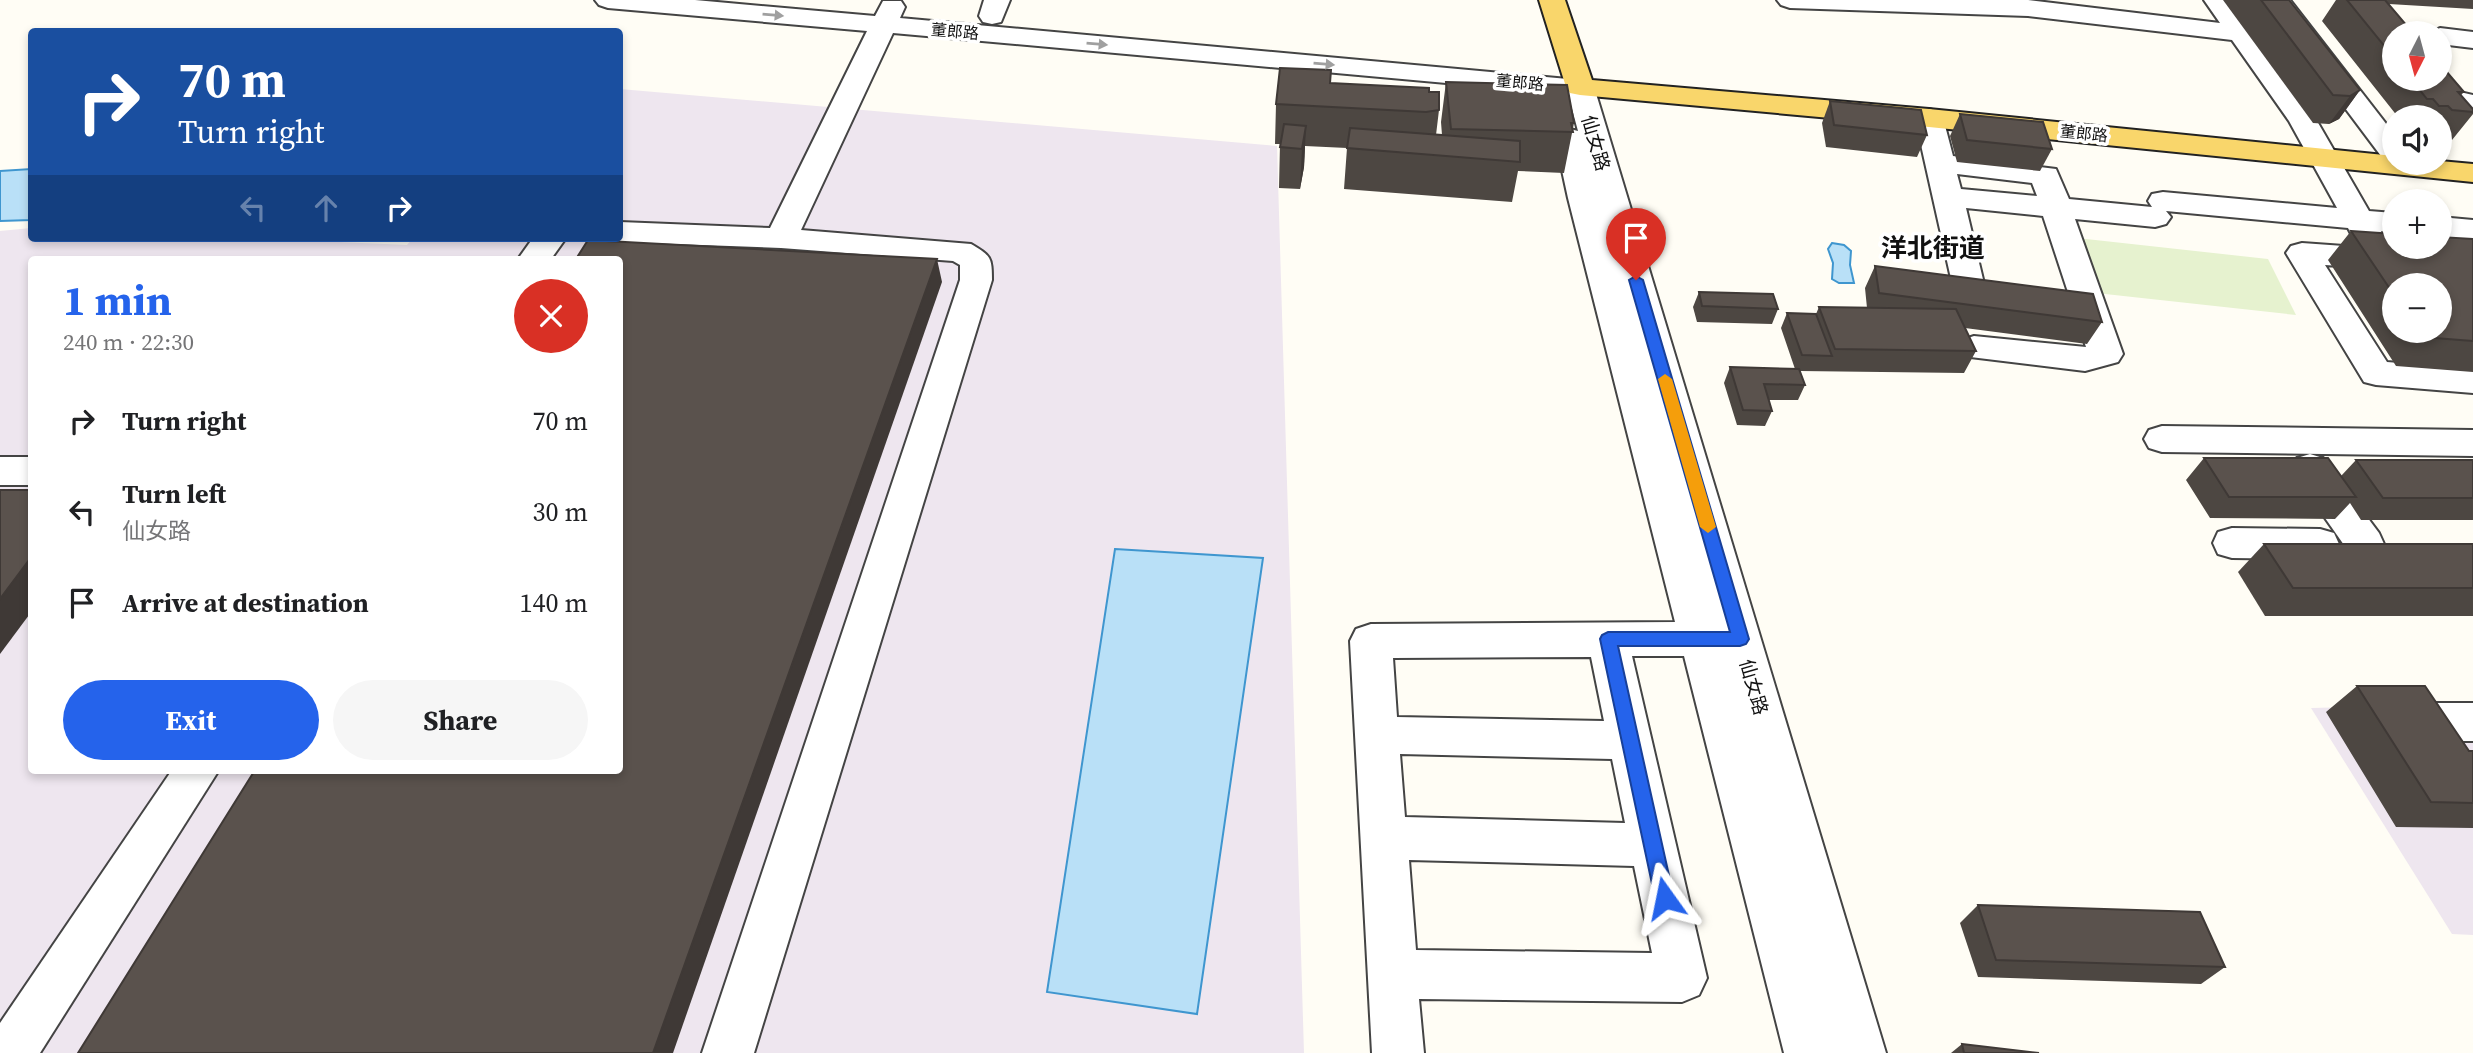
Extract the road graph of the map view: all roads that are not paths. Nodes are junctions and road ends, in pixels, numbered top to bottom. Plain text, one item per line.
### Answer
1 (608, 0) edge
2 (812, 0) edge
3 (1552, 0) edge
4 (1790, 0) edge
5 (2217, 0) edge
6 (2277, 0) edge
7 (647, 2) edge
8 (994, 8) edge
9 (888, 16) junction
10 (2241, 33) junction
11 (2452, 37) edge
12 (2473, 40) edge
13 (2437, 91) edge
14 (1571, 99) junction
15 (2473, 103) edge
16 (1929, 118) junction
17 (2382, 139) edge
18 (2324, 157) junction
19 (2382, 160) edge
20 (1939, 163) junction
21 (2452, 170) edge
22 (2473, 173) edge
23 (1948, 197) junction
24 (2056, 207) junction
25 (2356, 219) junction
26 (2382, 222) edge
27 (2452, 228) edge
28 (2473, 230) edge
29 (623, 232) edge
30 (780, 237) junction
31 (547, 242) edge
32 (2374, 247) edge
33 (536, 256) edge
34 (2473, 265) edge
35 (1970, 292) edge
36 (1974, 348) edge
37 (2473, 382) edge
38 (2162, 439) dead end
39 (2291, 440) junction
40 (2469, 448) edge
41 (0, 471) edge
42 (28, 471) edge
43 (2232, 543) dead end
44 (2365, 544) junction
45 (2405, 545) edge
46 (1608, 639) junction
47 (1720, 639) junction
48 (2425, 722) edge
49 (2473, 722) edge
50 (1377, 735) junction
51 (1630, 740) junction
52 (194, 774) edge
53 (1384, 838) junction
54 (1653, 845) junction
55 (1392, 974) junction
56 (10, 1053) edge
57 (728, 1053) edge
58 (1398, 1053) edge
59 (1810, 1053) edge
60 (1860, 1053) edge

1 - 7 street, 董郎路
2 - 9 street, 董郎路
3 - 14 main road
4 - 10 street
5 - 10 street
6 - 17 street
7 -> 9 street, 董郎路
8 - 9 street, 董郎路
8 - 14 street, 董郎路
9 -> 14 street, 董郎路
9 - 30 street
10 - 18 street
11 - 12 street
13 - 15 street
14 - 16 main road, 董郎路
14 - 47 street
16 - 18 main road, 董郎路
16 - 20 street
18 - 19 main road, 董郎路
18 - 25 street
20 - 23 street
20 - 24 street
21 - 22 main road, 董郎路
23 - 24 street
23 - 35 street
24 - 25 street
24 - 36 street
25 - 26 street
25 - 32 street
27 - 28 street
29 - 30 street
30 - 57 street
31 - 33 street
34 - 37 street
38 - 39 street
39 - 40 street
39 - 44 street
41 - 42 street
43 - 44 street
44 - 45 street
46 - 47 street
46 - 50 street
46 - 51 street
47 - 59 street
47 - 60 street, 仙女路
48 - 49 street
50 - 51 street
50 - 53 street
51 - 54 street
52 - 56 street
53 - 54 street
53 - 55 street
54 - 55 street
55 - 58 street

